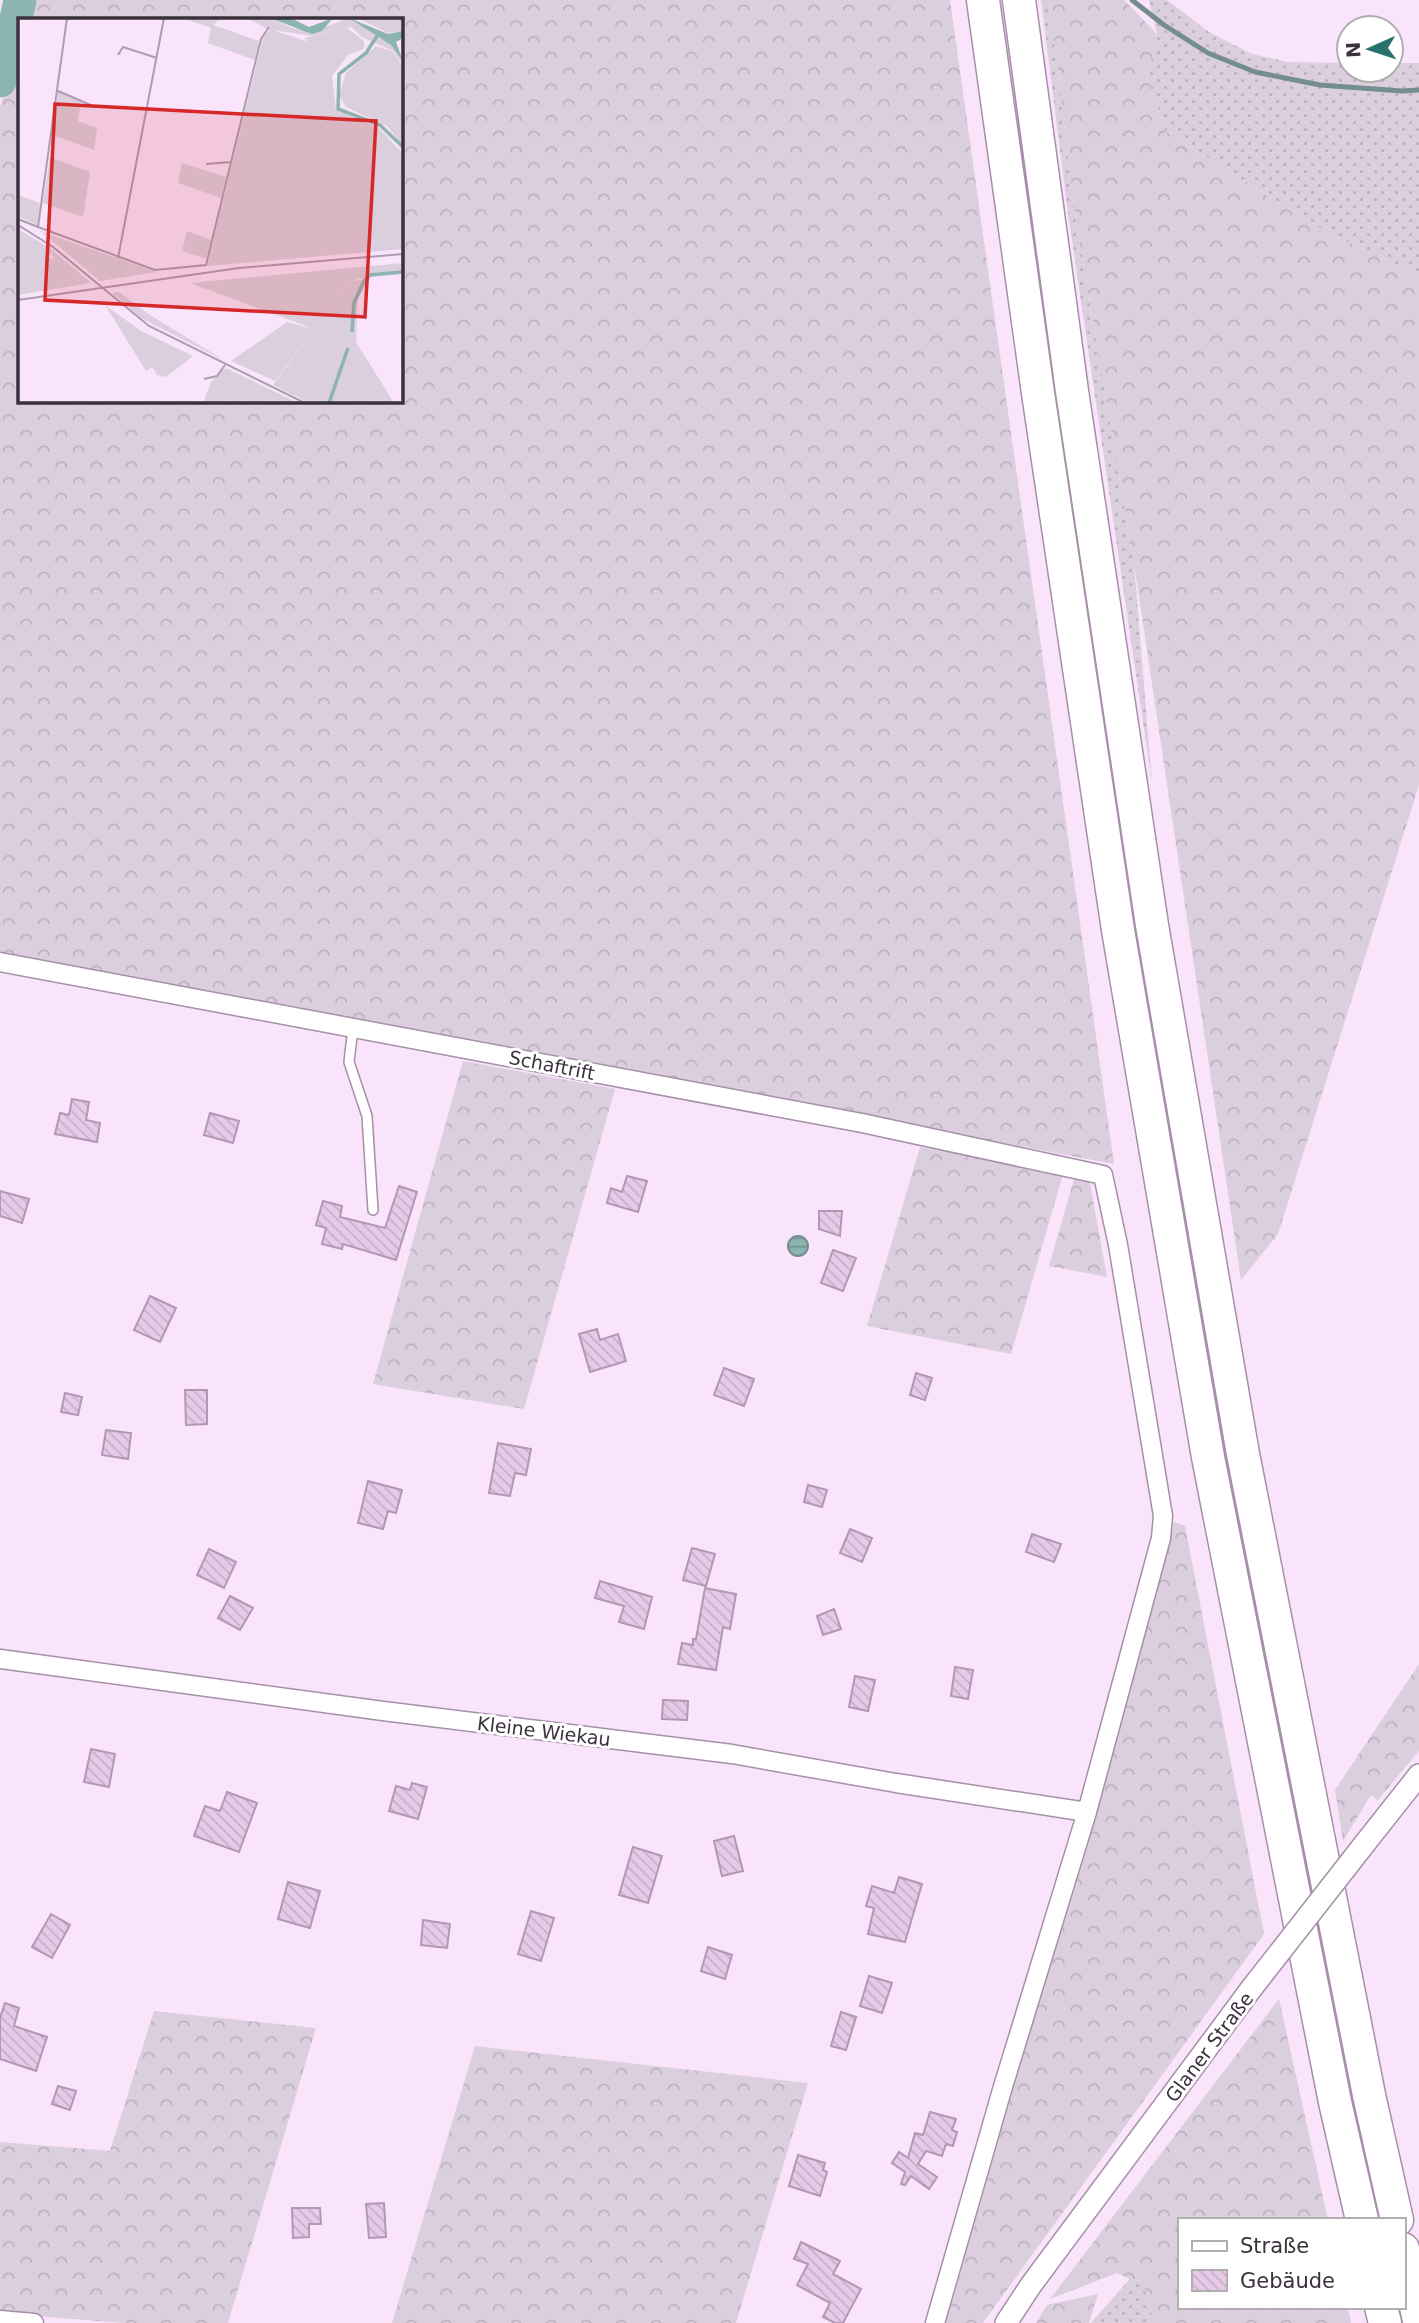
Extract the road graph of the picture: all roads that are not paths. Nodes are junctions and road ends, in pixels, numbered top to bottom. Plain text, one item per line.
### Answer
1 (984, 0) edge
2 (1019, 0) edge
3 (0, 962) edge
4 (353, 1028) junction
5 (373, 1210) dead end
6 (0, 1659) edge
7 (1419, 1775) edge
8 (1087, 1812) junction
9 (1362, 2218) edge
10 (1397, 2218) edge
11 (1405, 2258) edge
12 (0, 2320) edge
13 (1419, 2320) edge
14 (34, 2323) edge
15 (935, 2323) edge
16 (1006, 2323) edge

1 - 9 highway
2 - 10 highway
3 - 4 street, Schaftrift
4 - 5 lane
4 - 8 street, Schaftrift
6 - 8 street, Kleine Wiekau
7 - 16 street, Glaner Straße, bridge
8 - 15 street
11 - 13 highway
12 - 14 street

